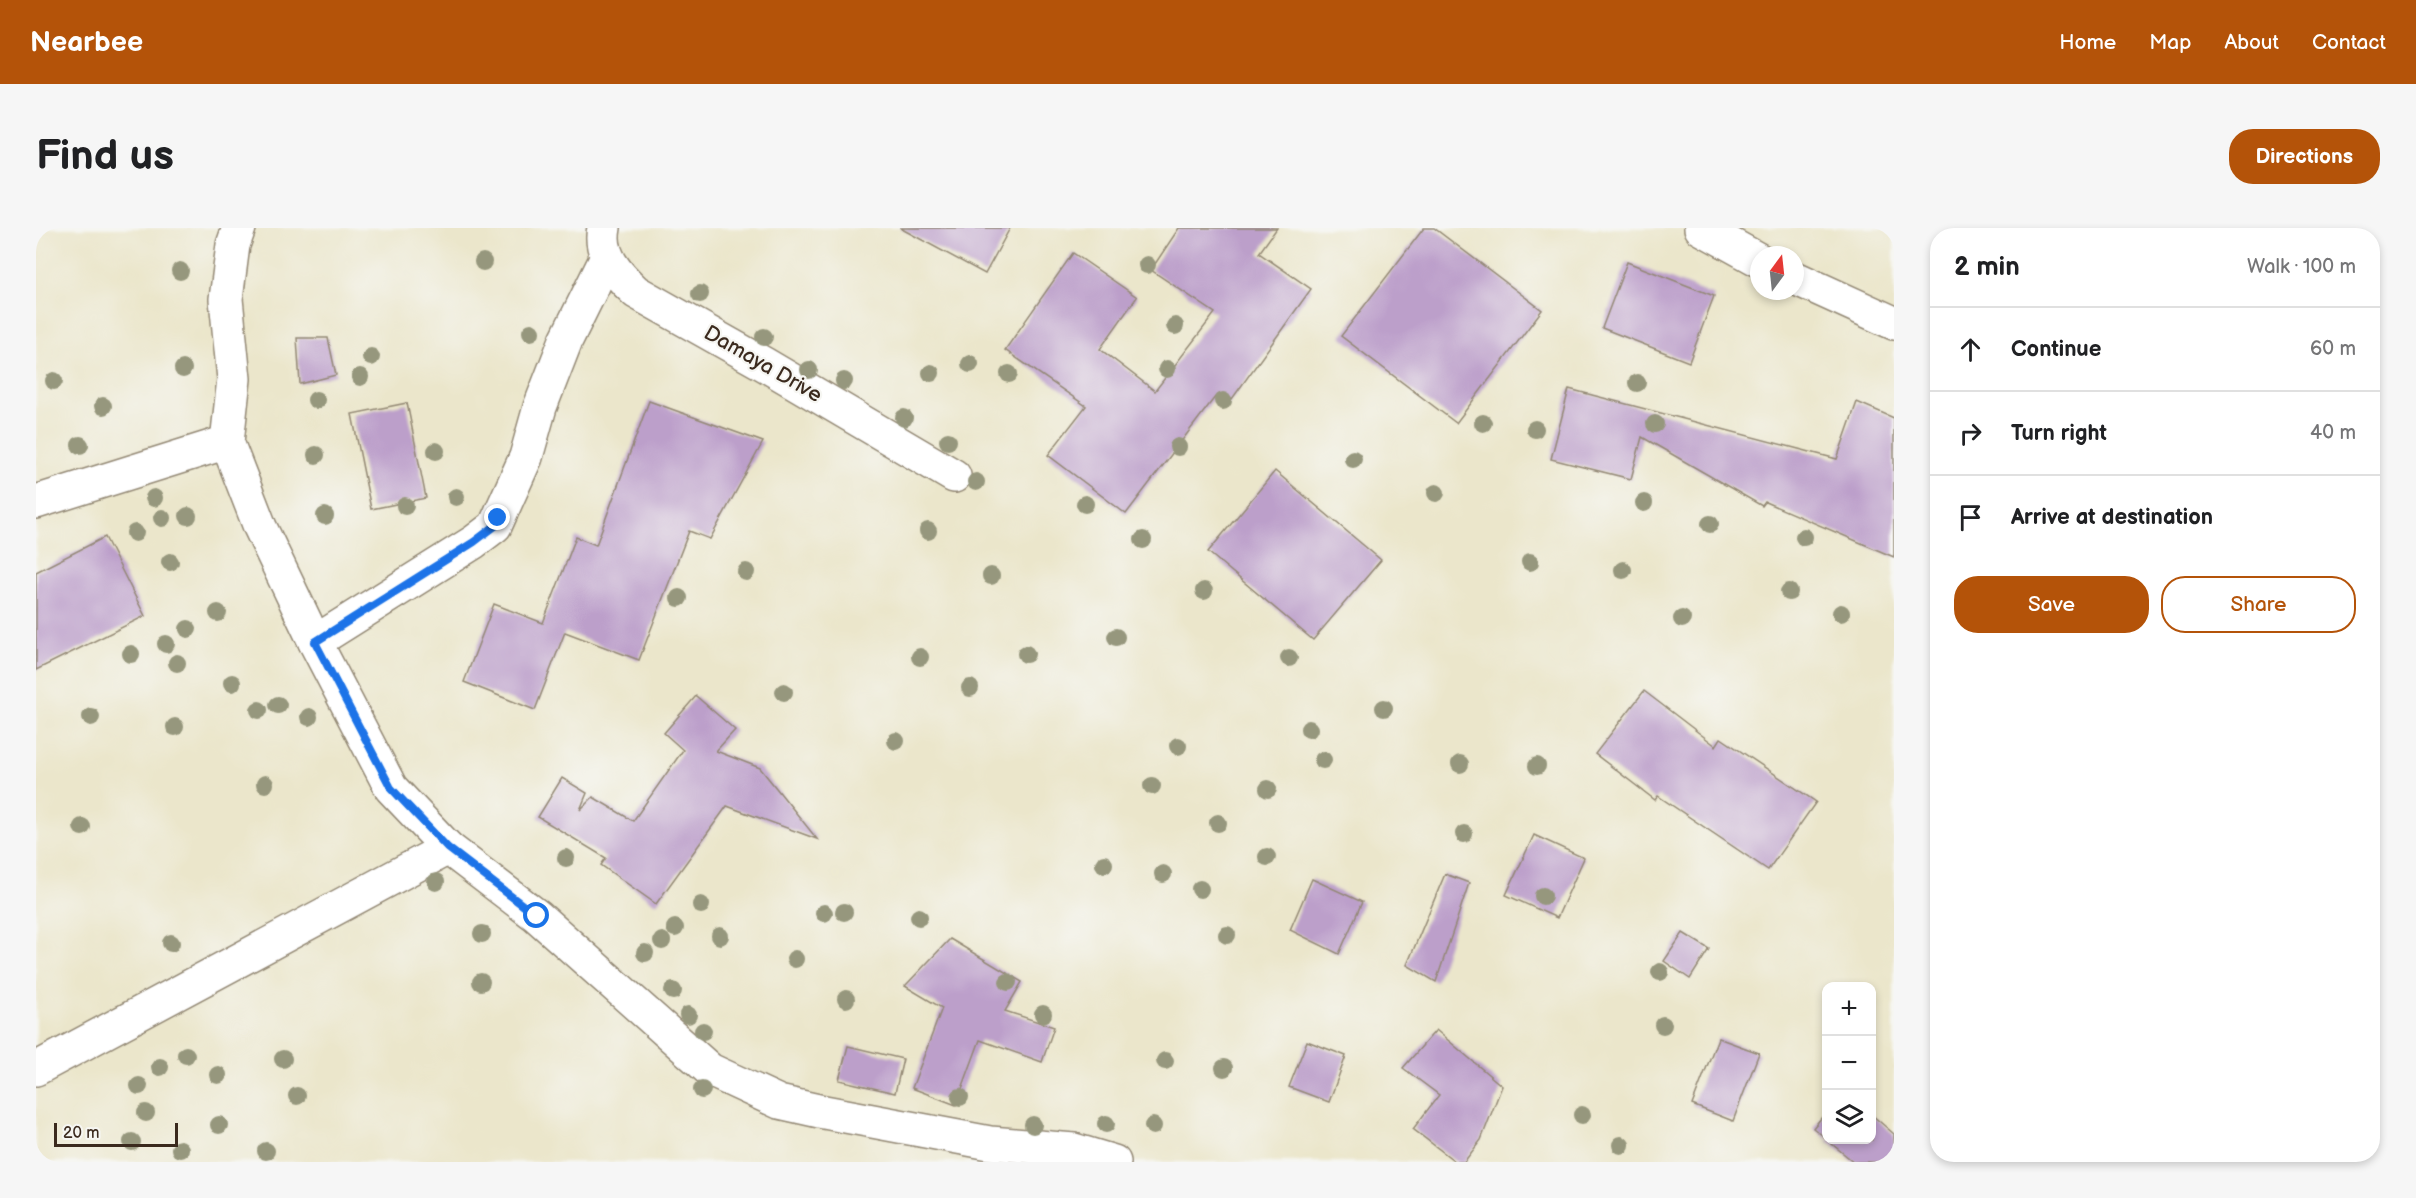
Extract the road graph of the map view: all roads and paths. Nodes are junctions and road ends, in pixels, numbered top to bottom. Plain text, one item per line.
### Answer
1 (239, 228) edge
2 (1701, 228) edge
3 (605, 243) edge
4 (1750, 255) edge
5 (1804, 282) edge
6 (1894, 323) edge
7 (227, 442) junction
8 (954, 476) dead end
9 (36, 502) edge
10 (315, 642) junction
11 (448, 848) junction
12 (36, 1069) edge
13 (1114, 1162) edge

1 - 7 street
2 - 4 street
3 - 8 street, Damaya Drive
3 - 10 street
5 - 6 street
7 - 9 street
7 - 10 street
10 - 11 street
11 - 12 street
11 - 13 street

